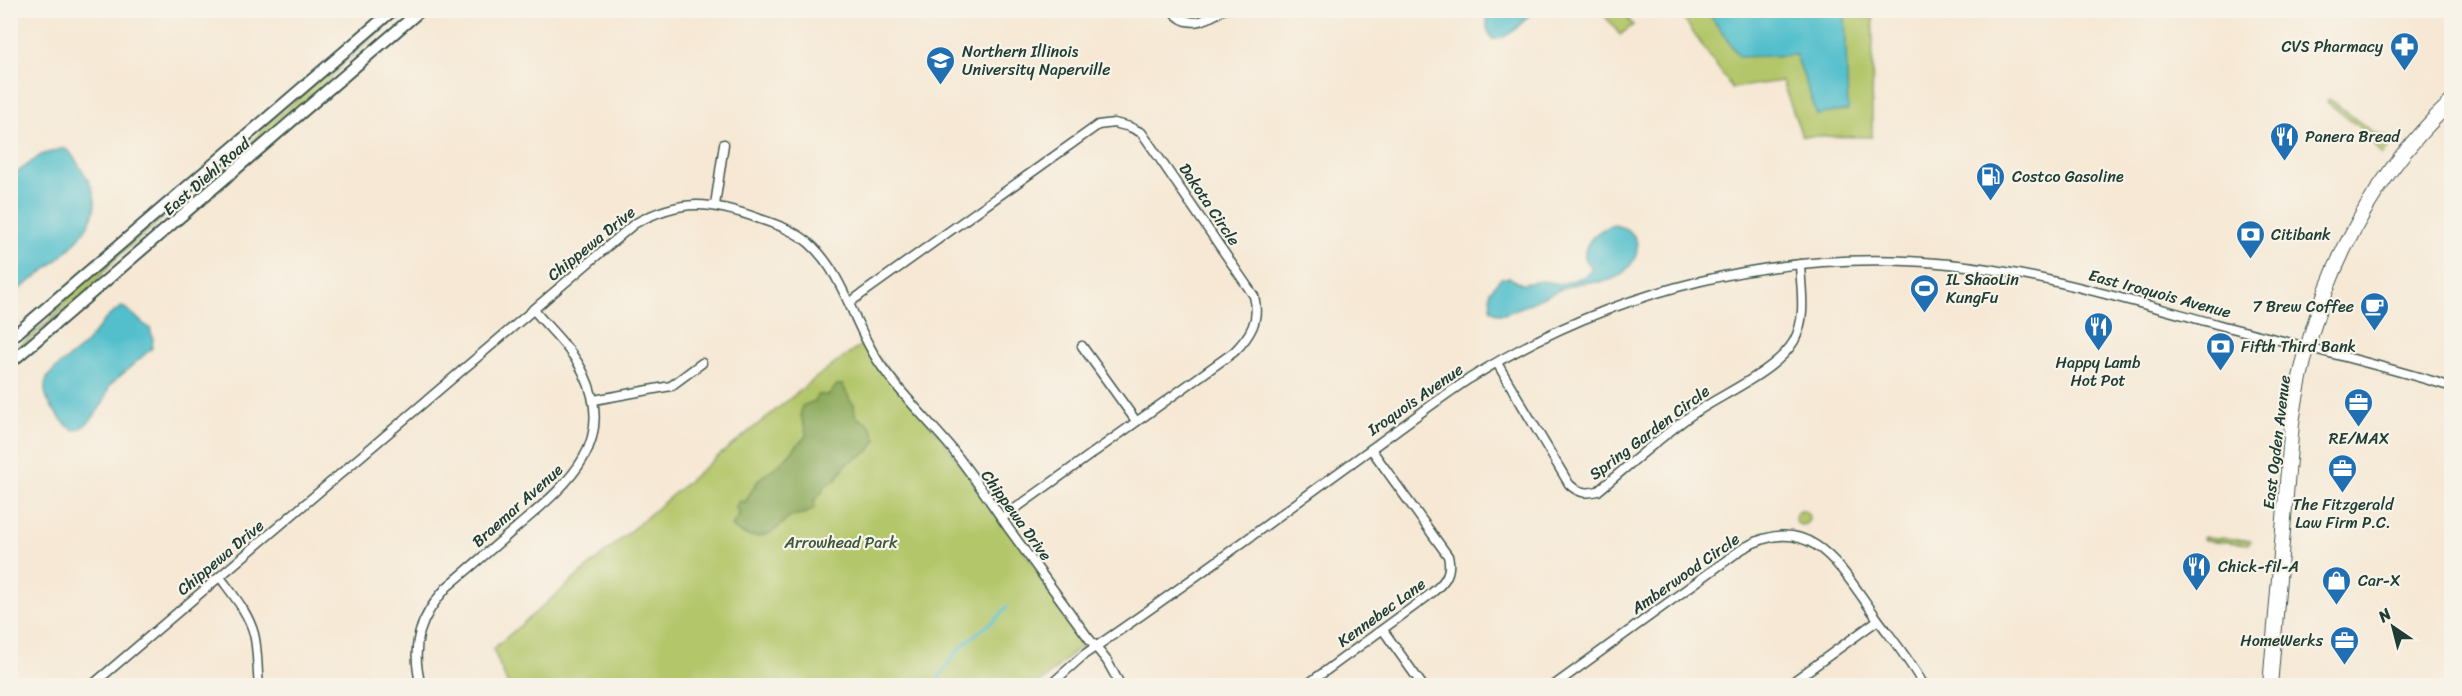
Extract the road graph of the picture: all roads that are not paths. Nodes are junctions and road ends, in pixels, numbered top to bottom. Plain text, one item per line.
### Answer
1 (393, 10) edge
2 (403, 10) edge
3 (421, 10) edge
4 (1172, 10) edge
5 (1222, 10) edge
6 (411, 19) junction
7 (2451, 102) edge
8 (724, 144) dead end
9 (715, 205) junction
10 (1856, 261) joint
11 (1800, 264) junction
12 (849, 303) junction
13 (533, 309) junction
14 (10, 339) edge
15 (1082, 346) dead end
16 (2307, 348) junction
17 (10, 363) edge
18 (702, 363) dead end
19 (1497, 363) junction
20 (2451, 387) edge
21 (594, 400) junction
22 (1136, 421) junction
23 (1371, 449) junction
24 (1002, 518) junction
25 (220, 577) junction
26 (1878, 620) junction
27 (1383, 630) junction
28 (1096, 647) junction
29 (91, 686) edge
30 (260, 686) edge
31 (420, 686) edge
32 (1049, 686) edge
33 (1121, 686) edge
34 (1305, 686) edge
35 (1423, 686) edge
36 (1554, 686) edge
37 (1787, 686) edge
38 (1924, 686) edge
39 (2270, 686) edge

1 - 14 street, East Diehl Road
2 - 6 street
3 - 6 street, East Diehl Road
4 - 5 street
6 - 17 street, East Diehl Road
7 - 16 main road, East Ogden Avenue
8 - 9 street
9 - 12 street, Chippewa Drive
9 - 13 street, Chippewa Drive
10 - 11 street, Iroquois Avenue
10 - 16 street, East Iroquois Avenue
11 - 19 street, Iroquois Avenue
11 - 19 street, Spring Garden Circle
12 - 22 street, Dakota Circle
12 - 24 street, Chippewa Drive
13 - 21 street, Braemar Avenue
13 - 25 street, Chippewa Drive
15 - 22 street
16 - 20 street, East Iroquois Avenue
16 - 39 main road, East Ogden Avenue
18 - 21 street
19 - 23 street, Iroquois Avenue
21 - 31 street, Braemar Avenue
22 - 24 street, Dakota Circle
23 - 27 street, Kennebec Lane
23 - 28 street, Iroquois Avenue
24 - 28 street, Chippewa Drive
25 - 29 street, Chippewa Drive
25 - 30 street
26 - 36 street, Amberwood Circle
26 - 37 street
26 - 38 street, Amberwood Circle
27 - 34 street, Kennebec Lane
27 - 35 street
28 - 32 street, Iroquois Avenue
28 - 33 street, Chippewa Drive

